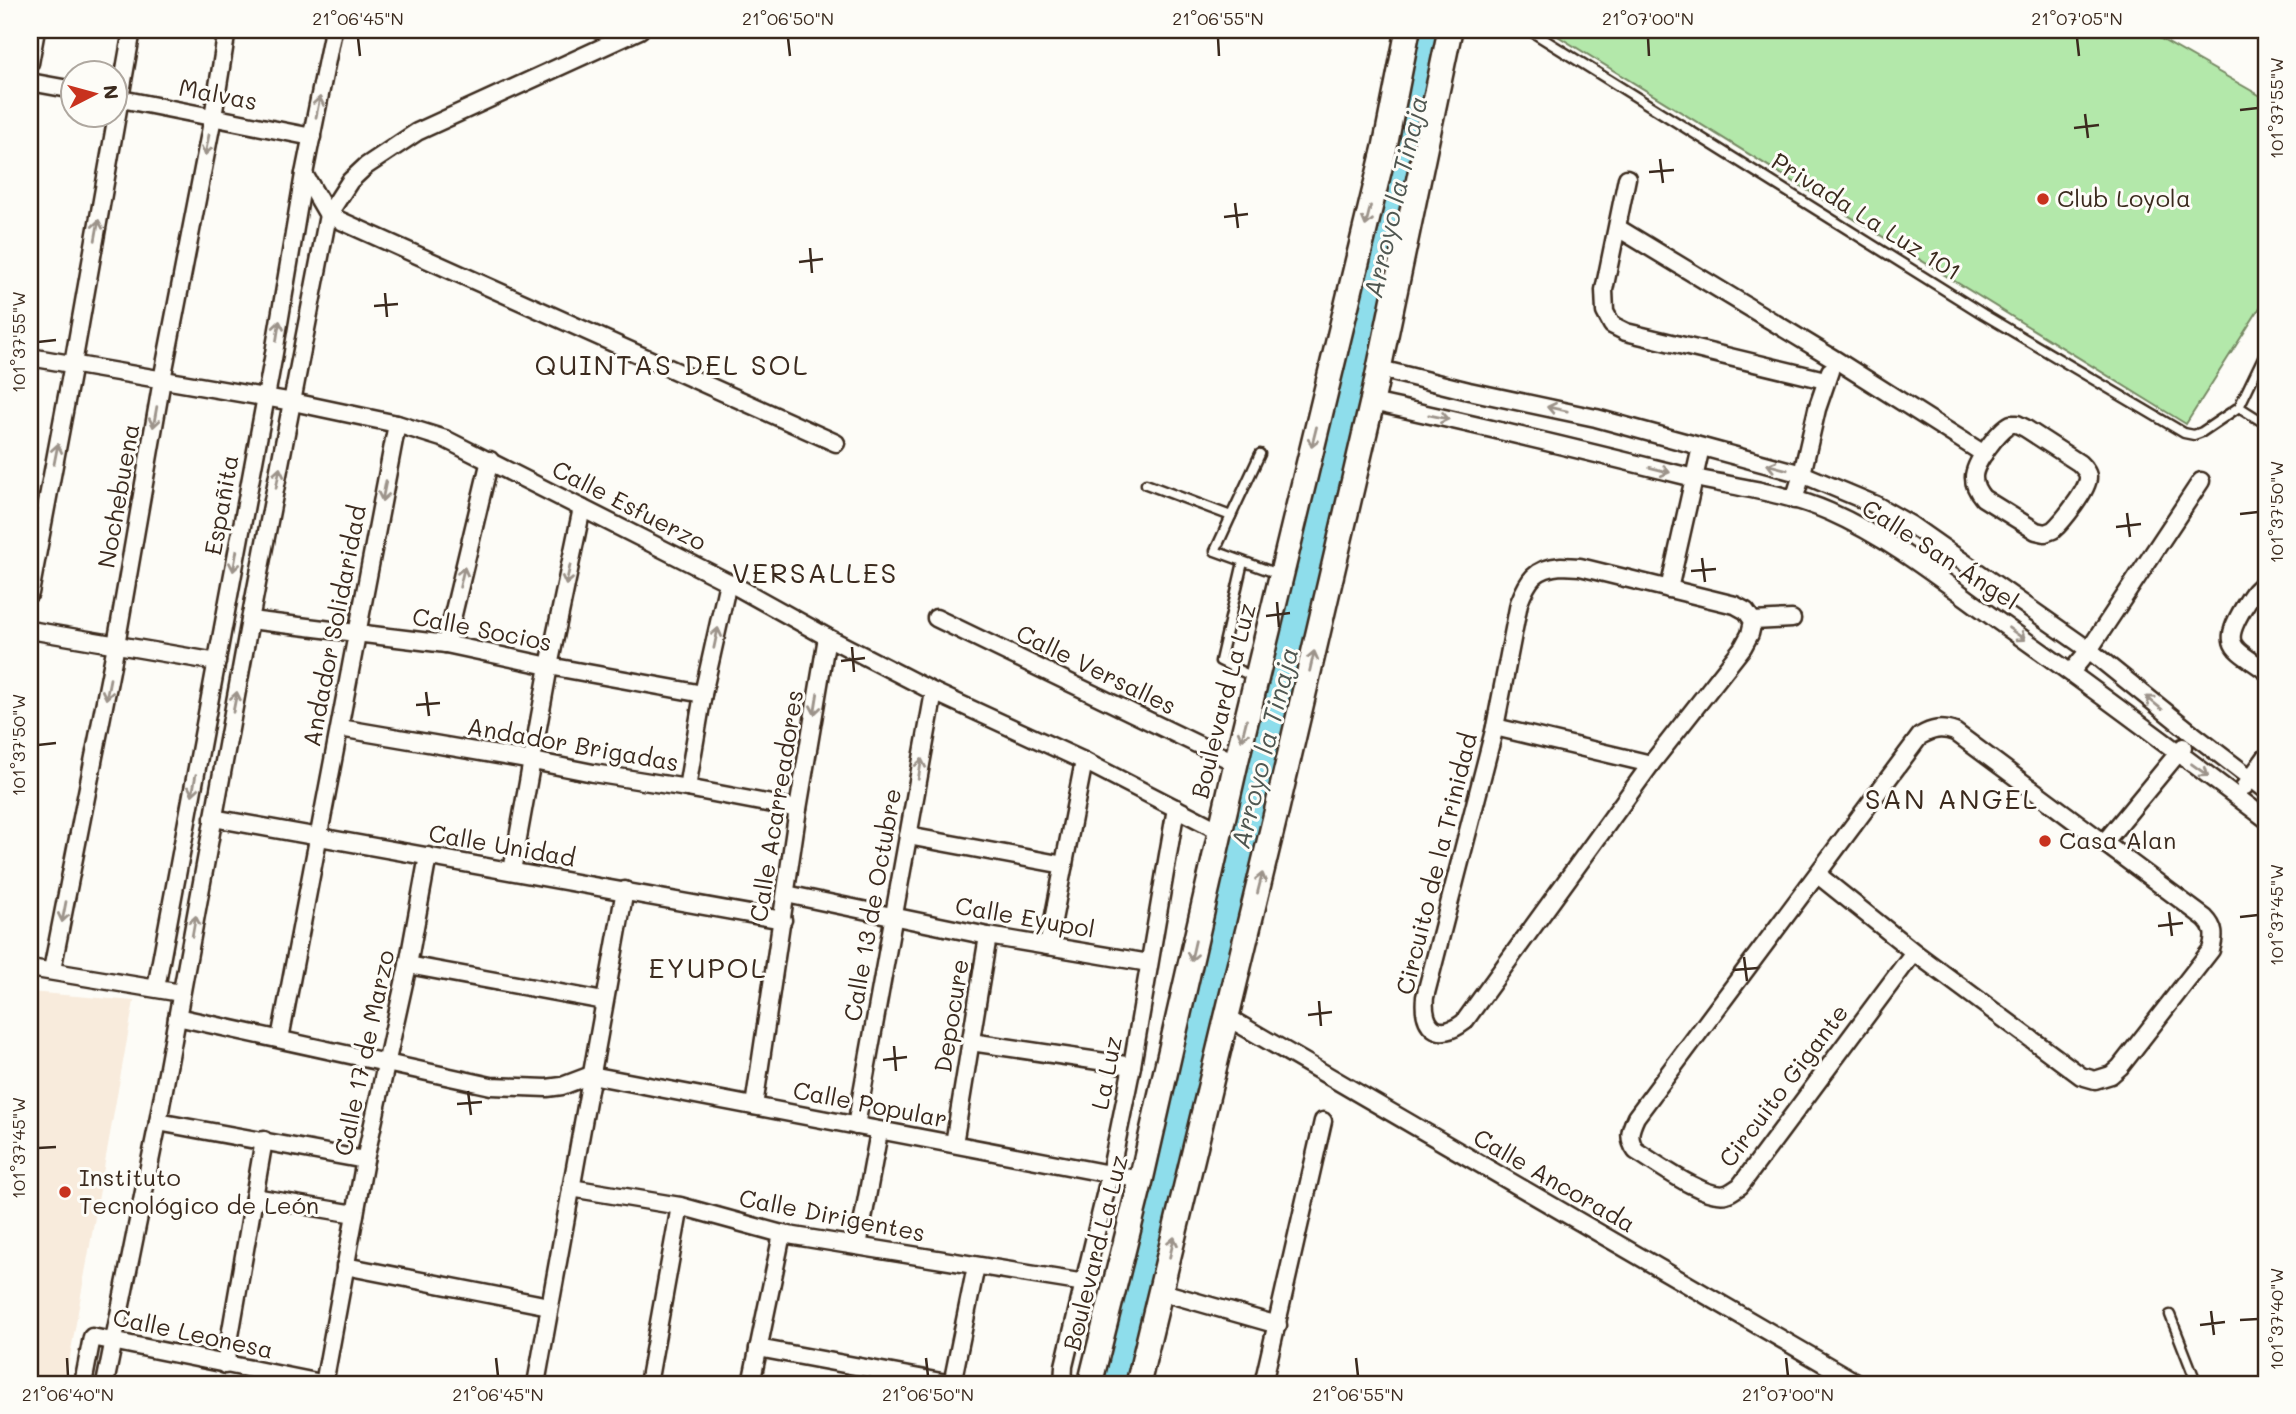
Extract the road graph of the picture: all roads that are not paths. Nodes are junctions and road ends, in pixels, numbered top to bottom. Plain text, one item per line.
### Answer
1 (36, 30) edge
2 (132, 30) edge
3 (227, 30) edge
4 (333, 30) edge
5 (640, 30) edge
6 (1408, 30) edge
7 (1450, 30) edge
8 (1529, 30) edge
9 (126, 60) edge
10 (30, 63) edge
11 (30, 82) edge
12 (60, 87) edge
13 (130, 100) edge
14 (213, 117) junction
15 (113, 130) edge
16 (312, 137) junction
17 (304, 174) junction
18 (1627, 178) dead end
19 (328, 215) junction
20 (1618, 228) junction
21 (2266, 351) edge
22 (30, 357) edge
23 (1836, 359) junction
24 (73, 365) junction
25 (1380, 369) junction
26 (162, 380) junction
27 (1825, 380) junction
28 (265, 398) junction
29 (293, 402) junction
30 (1372, 402) junction
31 (2239, 407) junction
32 (397, 424) junction
33 (2266, 424) edge
34 (836, 443) dead end
35 (1701, 447) junction
36 (1261, 454) dead end
37 (1984, 454) junction
38 (490, 460) junction
39 (1802, 474) junction
40 (1694, 478) junction
41 (2201, 481) dead end
42 (1146, 484) dead end
43 (1794, 500) junction
44 (582, 508) junction
45 (1231, 516) junction
46 (1243, 562) junction
47 (1281, 575) junction
48 (727, 582) junction
49 (2266, 582) edge
50 (1669, 589) junction
51 (30, 593) edge
52 (936, 618) dead end
53 (1792, 619) dead end
54 (250, 620) junction
55 (1753, 621) junction
56 (30, 630) edge
57 (356, 632) junction
58 (827, 637) junction
59 (446, 644) junction
60 (116, 645) junction
61 (2089, 650) junction
62 (217, 662) junction
63 (549, 666) junction
64 (2266, 671) edge
65 (2071, 672) junction
66 (1256, 679) junction
67 (934, 692) junction
68 (704, 694) junction
69 (1495, 726) junction
70 (340, 728) junction
71 (2193, 734) junction
72 (2178, 753) junction
73 (2266, 757) edge
74 (533, 761) junction
75 (1084, 761) junction
76 (1236, 763) junction
77 (1651, 764) junction
78 (2250, 778) junction
79 (687, 788) junction
80 (2266, 790) edge
81 (2237, 797) junction
82 (1176, 808) junction
83 (798, 809) junction
84 (214, 818) junction
85 (2266, 819) edge
86 (1220, 831) junction
87 (318, 836) junction
88 (908, 836) junction
89 (2103, 844) junction
90 (428, 856) junction
91 (1064, 865) junction
92 (512, 871) junction
93 (1818, 875) junction
94 (625, 890) junction
95 (786, 894) junction
96 (894, 916) junction
97 (783, 919) junction
98 (988, 936) junction
99 (1048, 946) junction
100 (1914, 952) junction
101 (1149, 963) junction
102 (408, 965) junction
103 (30, 968) edge
104 (52, 971) junction
105 (156, 988) junction
106 (181, 993) junction
107 (604, 1001) junction
108 (177, 1017) junction
109 (1227, 1017) junction
110 (280, 1039) junction
111 (971, 1042) junction
112 (387, 1061) junction
113 (1132, 1066) junction
114 (591, 1075) junction
115 (754, 1106) junction
116 (1324, 1121) dead end
117 (158, 1122) junction
118 (856, 1126) junction
119 (879, 1132) junction
120 (264, 1140) junction
121 (954, 1144) junction
122 (365, 1160) junction
123 (1110, 1174) junction
124 (1141, 1180) junction
125 (571, 1188) junction
126 (254, 1197) junction
127 (680, 1206) junction
128 (355, 1214) junction
129 (782, 1234) junction
130 (858, 1246) junction
131 (345, 1266) junction
132 (976, 1266) junction
133 (1085, 1283) junction
134 (1161, 1292) junction
135 (549, 1306) junction
136 (2170, 1315) dead end
137 (1278, 1325) junction
138 (114, 1340) junction
139 (758, 1348) junction
140 (225, 1365) junction
141 (83, 1384) edge
142 (105, 1384) edge
143 (325, 1384) edge
144 (536, 1384) edge
145 (648, 1384) edge
146 (751, 1384) edge
147 (952, 1384) edge
148 (1063, 1384) edge
149 (1090, 1384) edge
150 (1138, 1384) edge
151 (1263, 1384) edge
152 (1859, 1384) edge
153 (2197, 1384) edge

1 - 10 street
2 - 9 street
3 - 14 street, Nochebuena
16 -> 4 street, Españita
5 - 19 street
6 -> 47 main road, Boulevard La Luz
7 - 25 main road
8 - 31 lane, Privada La Luz 101
11 - 12 street
13 - 14 street, Malvas
14 - 16 street, Malvas
14 -> 26 street, Nochebuena
24 -> 15 street
16 - 17 street, Españita
17 - 19 street
28 -> 17 street, Españita
18 - 20 street
19 - 29 street
19 - 34 street
20 - 23 street
20 - 27 street
21 - 31 lane
22 - 24 street, Calle Esfuerzo
23 - 27 street
23 - 37 street
24 - 26 street, Calle Esfuerzo
51 -> 24 street
25 - 30 main road
35 -> 25 street, Calle San Ángel
26 - 28 street, Calle Esfuerzo
26 -> 60 street, Nochebuena
27 - 39 street
28 - 29 street, Calle Esfuerzo
28 -> 62 street, Españita
29 - 32 street, Calle Esfuerzo
54 -> 29 street
30 -> 40 street, Calle San Ángel
109 -> 30 main road
31 - 33 lane
32 - 38 street, Calle Esfuerzo
32 -> 57 street, Andador Solidaridad
39 -> 35 street, Calle San Ángel
35 - 40 street
36 - 45 lane
37 - 37 street
38 - 44 street, Calle Esfuerzo
59 -> 38 street
39 - 43 street
39 - 61 street, Calle San Ángel
40 - 43 street, Calle San Ángel
40 - 50 street
41 - 61 street
42 - 45 lane
43 -> 65 street, Calle San Ángel
44 - 48 street, Calle Esfuerzo
44 -> 63 street
45 - 46 lane
46 - 47 lane
46 - 66 lane
47 - 66 main road, Boulevard La Luz
48 - 58 street, Calle Esfuerzo
68 -> 48 street
49 - 64 street
50 - 55 street, Circuito de la Trinidad
50 - 69 street, Circuito de la Trinidad
52 - 76 street, Calle Versalles
53 - 55 street
54 - 57 street, Calle Socios
84 -> 54 street
55 - 77 street, Circuito de la Trinidad
56 - 60 street
57 - 59 street, Calle Socios
57 - 70 street, Andador Solidaridad
58 - 67 street, Calle Esfuerzo
58 -> 83 street, Calle Acarreadores
59 - 63 street, Calle Socios
60 - 62 street
60 -> 104 street, Nochebuena
61 - 65 street
71 -> 61 street, Calle San Ángel
62 -> 105 street, Españita
63 - 68 street, Calle Socios
63 - 74 street
65 - 72 street, Calle San Ángel
66 -> 76 main road, Boulevard La Luz
67 - 75 street, Calle Esfuerzo
88 -> 67 street, Calle 13 de Octubre
68 - 79 street
69 - 77 street
69 - 77 street, Circuito de la Trinidad
70 - 74 street, Andador Brigadas
70 - 87 street, Andador Solidaridad
71 - 72 street
71 - 78 street, Calle San Ángel
72 -> 81 street, Calle San Ángel
72 - 89 street
73 - 78 street
74 - 79 street, Andador Brigadas
74 - 92 street
75 - 82 street, Calle Esfuerzo
75 - 91 street
76 - 86 main road, Boulevard La Luz
78 - 80 street, Calle San Ángel
78 - 81 street
79 - 83 street, Andador Brigadas
81 - 85 street, Calle San Ángel
82 - 86 street, Calle Esfuerzo
82 - 101 street, La Luz
83 - 95 street, Calle Acarreadores
84 - 87 street, Calle Unidad
106 -> 84 street
86 -> 124 main road, Boulevard La Luz
87 - 90 street, Calle Unidad
87 - 110 street, Andador Solidaridad
88 - 91 street
88 - 96 street, Calle 13 de Octubre
89 - 93 street, Circuito Gigante
89 - 100 street, Circuito Gigante
90 - 92 street, Calle Unidad
90 - 102 street, Calle 17 de Marzo
91 - 99 street
92 - 94 street, Calle Unidad
93 - 100 street, Circuito Gigante
93 - 100 street, Circuito Gigante
94 - 97 street, Calle Unidad
94 - 107 street
95 - 96 street, Calle Eyupol
95 - 97 street, Calle Acarreadores
96 - 98 street, Calle Eyupol
96 - 118 street, Calle 13 de Octubre
97 - 115 street, Calle Acarreadores
98 - 99 street, Calle Eyupol
98 - 111 street, Depocure
99 - 101 street, Calle Eyupol
101 - 113 street, La Luz
102 - 107 street
102 - 112 street, Calle 17 de Marzo
103 - 104 street
104 - 105 street
105 - 106 street
106 - 108 street
107 - 114 street
108 - 110 street
108 - 117 street
134 -> 109 main road
109 - 152 street, Calle Ancorada
110 - 112 street
111 - 113 street
111 - 121 street, Depocure
112 - 114 street
112 - 122 street, Calle 17 de Marzo
113 - 123 street, La Luz
114 - 115 street, Calle Popular
114 - 125 street
115 - 118 street, Calle Popular
116 - 137 street
117 - 120 street
117 - 138 street
118 - 119 street, Calle Popular
119 - 121 street, Calle Popular
119 - 130 street
120 - 122 street
120 - 126 street
121 - 123 street, Calle Popular
122 - 128 street, Calle 17 de Marzo
123 - 124 street, Calle Popular
123 - 133 street, La Luz
124 - 149 main road, Boulevard La Luz
125 - 127 street, Calle Dirigentes
125 - 135 street
126 - 128 street
126 - 140 street
127 - 129 street, Calle Dirigentes
127 - 145 street
128 - 131 street, Calle 17 de Marzo
129 - 130 street, Calle Dirigentes
129 - 139 street
130 - 132 street, Calle Dirigentes
131 - 135 street
131 - 143 street, Calle 17 de Marzo
132 - 133 street, Calle Dirigentes
132 - 147 street
133 - 148 street, La Luz
134 - 137 street
134 - 150 main road
135 - 144 street
136 - 153 lane
137 - 151 street
138 - 140 street, Calle Leonesa
138 - 141 street, Calle Leonesa
138 - 142 street
139 - 146 street
139 - 147 street
140 - 143 street, Calle Leonesa

